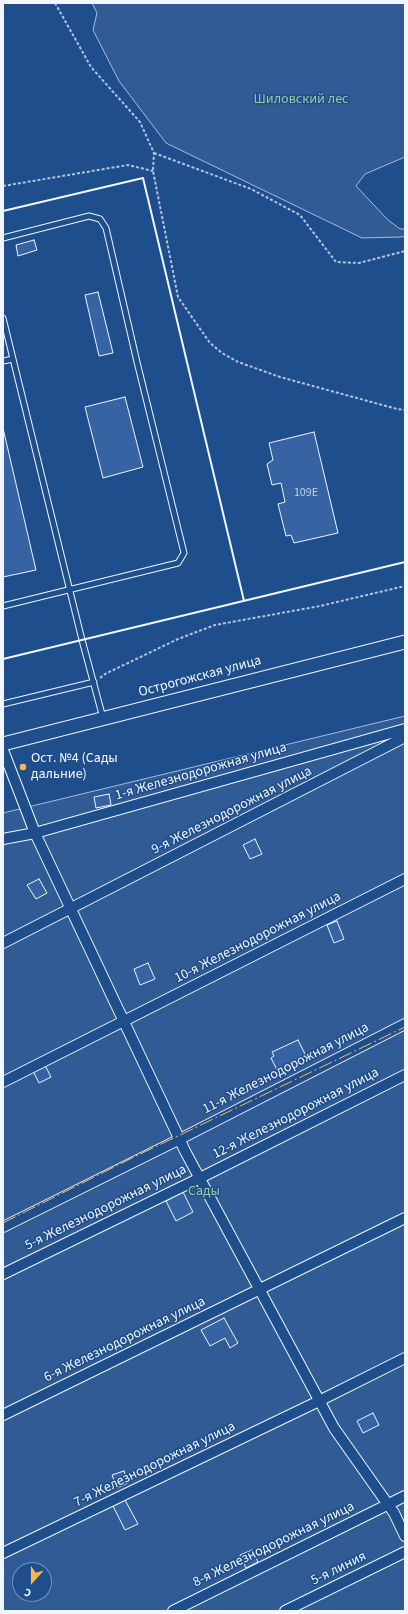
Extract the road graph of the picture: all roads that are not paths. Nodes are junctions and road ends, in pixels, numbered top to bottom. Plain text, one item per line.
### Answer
1 (3, 238) edge
2 (3, 318) edge
3 (14, 359) junction
4 (3, 361) edge
5 (70, 590) junction
6 (3, 606) edge
7 (405, 642) edge
8 (94, 682) junction
9 (3, 704) edge
10 (104, 719) junction
11 (405, 729) edge
12 (405, 737) edge
13 (3, 744) edge
14 (3, 750) edge
15 (35, 833) junction
16 (3, 839) edge
17 (405, 879) edge
18 (71, 909) junction
19 (3, 943) edge
20 (124, 1021) junction
21 (405, 1024) edge
22 (405, 1075) edge
23 (3, 1082) edge
24 (180, 1139) junction
25 (200, 1178) junction
26 (405, 1218) edge
27 (3, 1227) edge
28 (3, 1274) edge
29 (260, 1290) junction
30 (405, 1358) edge
31 (319, 1401) junction
32 (3, 1415) edge
33 (405, 1496) edge
34 (388, 1504) junction
35 (405, 1536) edge
36 (405, 1552) edge
37 (3, 1553) edge
38 (173, 1611) edge
39 (285, 1611) edge

1 - 5 lane
2 - 3 lane
3 - 4 lane
3 - 5 lane
5 - 6 lane
5 - 8 lane
7 - 10 street, Острогожская улица
8 - 9 lane
8 - 10 lane
10 - 13 street, Острогожская улица
11 - 15 street, 1-я Железнодорожная улица
12 - 18 street, 9-я Железнодорожная улица
14 - 15 street
15 - 16 street, 1-я Железнодорожная улица
15 - 18 street
17 - 20 street, 10-я Железнодорожная улица
18 - 19 street, 9-я Железнодорожная улица
18 - 20 street
20 - 23 street, 10-я Железнодорожная улица
20 - 24 street
21 - 24 street, 11-я Железнодорожная улица
22 - 25 street, 12-я Железнодорожная улица
24 - 25 street
24 - 27 street, 11-я Железнодорожная улица
25 - 28 street, 5-я Железнодорожная улица
25 - 29 street
26 - 29 street, 6-я Железнодорожная улица
29 - 31 street
29 - 32 street, 6-я Железнодорожная улица
30 - 31 street, 7-я Железнодорожная улица
31 - 34 street
31 - 37 street, 7-я Железнодорожная улица
33 - 34 street, 8-я Железнодорожная улица
34 - 35 street
34 - 38 street, 8-я Железнодорожная улица
36 - 39 street, 5-я линия

